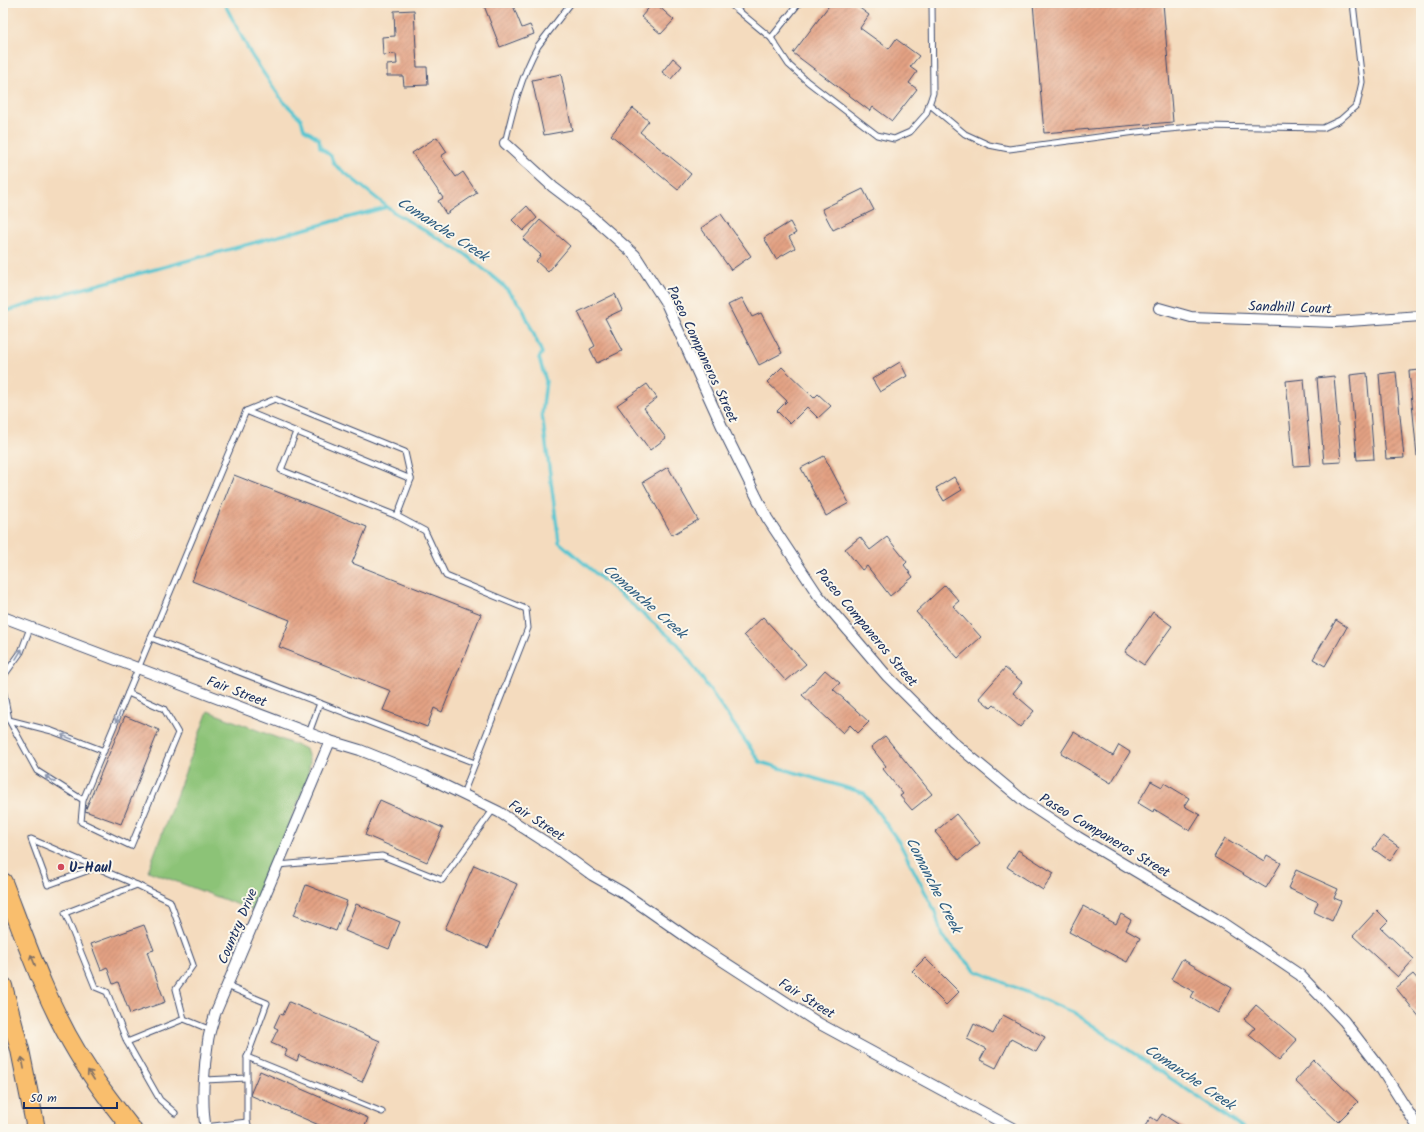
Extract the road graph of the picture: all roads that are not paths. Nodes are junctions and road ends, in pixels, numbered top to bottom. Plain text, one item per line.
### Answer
1 (571, 3) edge
2 (730, 3) edge
3 (799, 3) edge
4 (932, 3) edge
5 (1353, 3) edge
6 (771, 38) junction
7 (929, 104) junction
8 (505, 143) joint
9 (1159, 308) dead end
10 (1421, 316) edge
11 (246, 411) junction
12 (296, 432) junction
13 (411, 479) junction
14 (397, 516) junction
15 (3, 617) edge
16 (30, 628) junction
17 (151, 638) junction
18 (139, 668) junction
19 (3, 676) edge
20 (3, 689) edge
21 (128, 693) junction
22 (320, 703) junction
23 (9, 720) junction
24 (309, 733) junction
25 (330, 741) junction
26 (104, 751) junction
27 (475, 763) junction
28 (463, 794) junction
29 (83, 800) junction
30 (493, 810) junction
31 (278, 865) junction
32 (98, 867) junction
33 (3, 882) edge
34 (137, 884) junction
35 (3, 986) edge
36 (227, 986) junction
37 (184, 1019) junction
38 (211, 1030) junction
39 (127, 1042) junction
40 (247, 1057) junction
41 (247, 1078) junction
42 (205, 1080) junction
43 (382, 1112) dead end
44 (175, 1113) dead end
45 (247, 1122) junction
46 (205, 1128) edge
47 (36, 1129) edge
48 (132, 1129) edge
49 (249, 1129) edge
50 (1014, 1129) edge
51 (1419, 1129) edge

1 - 8 lane
2 - 6 lane
3 - 6 lane
4 - 7 lane
5 - 7 lane
6 - 7 lane
8 - 51 street, Paseo Companeros Street
9 - 10 street, Sandhill Court
11 - 12 lane
11 - 13 lane
11 - 17 lane
12 - 13 lane
12 - 14 lane
13 - 14 lane
14 - 27 lane
15 - 16 street, Fair Street
16 - 18 street, Fair Street
19 -> 16 lane
17 - 18 lane
17 - 22 lane
18 - 21 lane
18 - 24 street, Fair Street
20 - 23 lane
21 -> 26 lane
21 - 29 lane
22 - 24 lane
22 - 27 lane
26 -> 23 lane
29 -> 23 lane
24 - 25 street, Fair Street
25 - 28 street, Fair Street
25 - 31 street, Country Drive
26 - 29 lane
27 - 28 lane
28 - 30 street, Fair Street
30 - 31 lane
30 - 50 street, Fair Street
31 - 36 street, Country Drive
32 - 32 lane
32 - 34 lane
48 -> 33 highway
34 - 37 lane
34 - 39 lane
47 -> 35 highway
36 - 38 street, Country Drive
36 - 40 lane
37 - 38 lane
37 - 39 lane
38 - 42 street, Country Drive
39 - 44 lane
40 - 41 lane
40 - 43 lane
41 - 42 lane
41 - 45 lane
42 - 46 street, Country Drive
45 - 46 lane
45 - 49 lane

